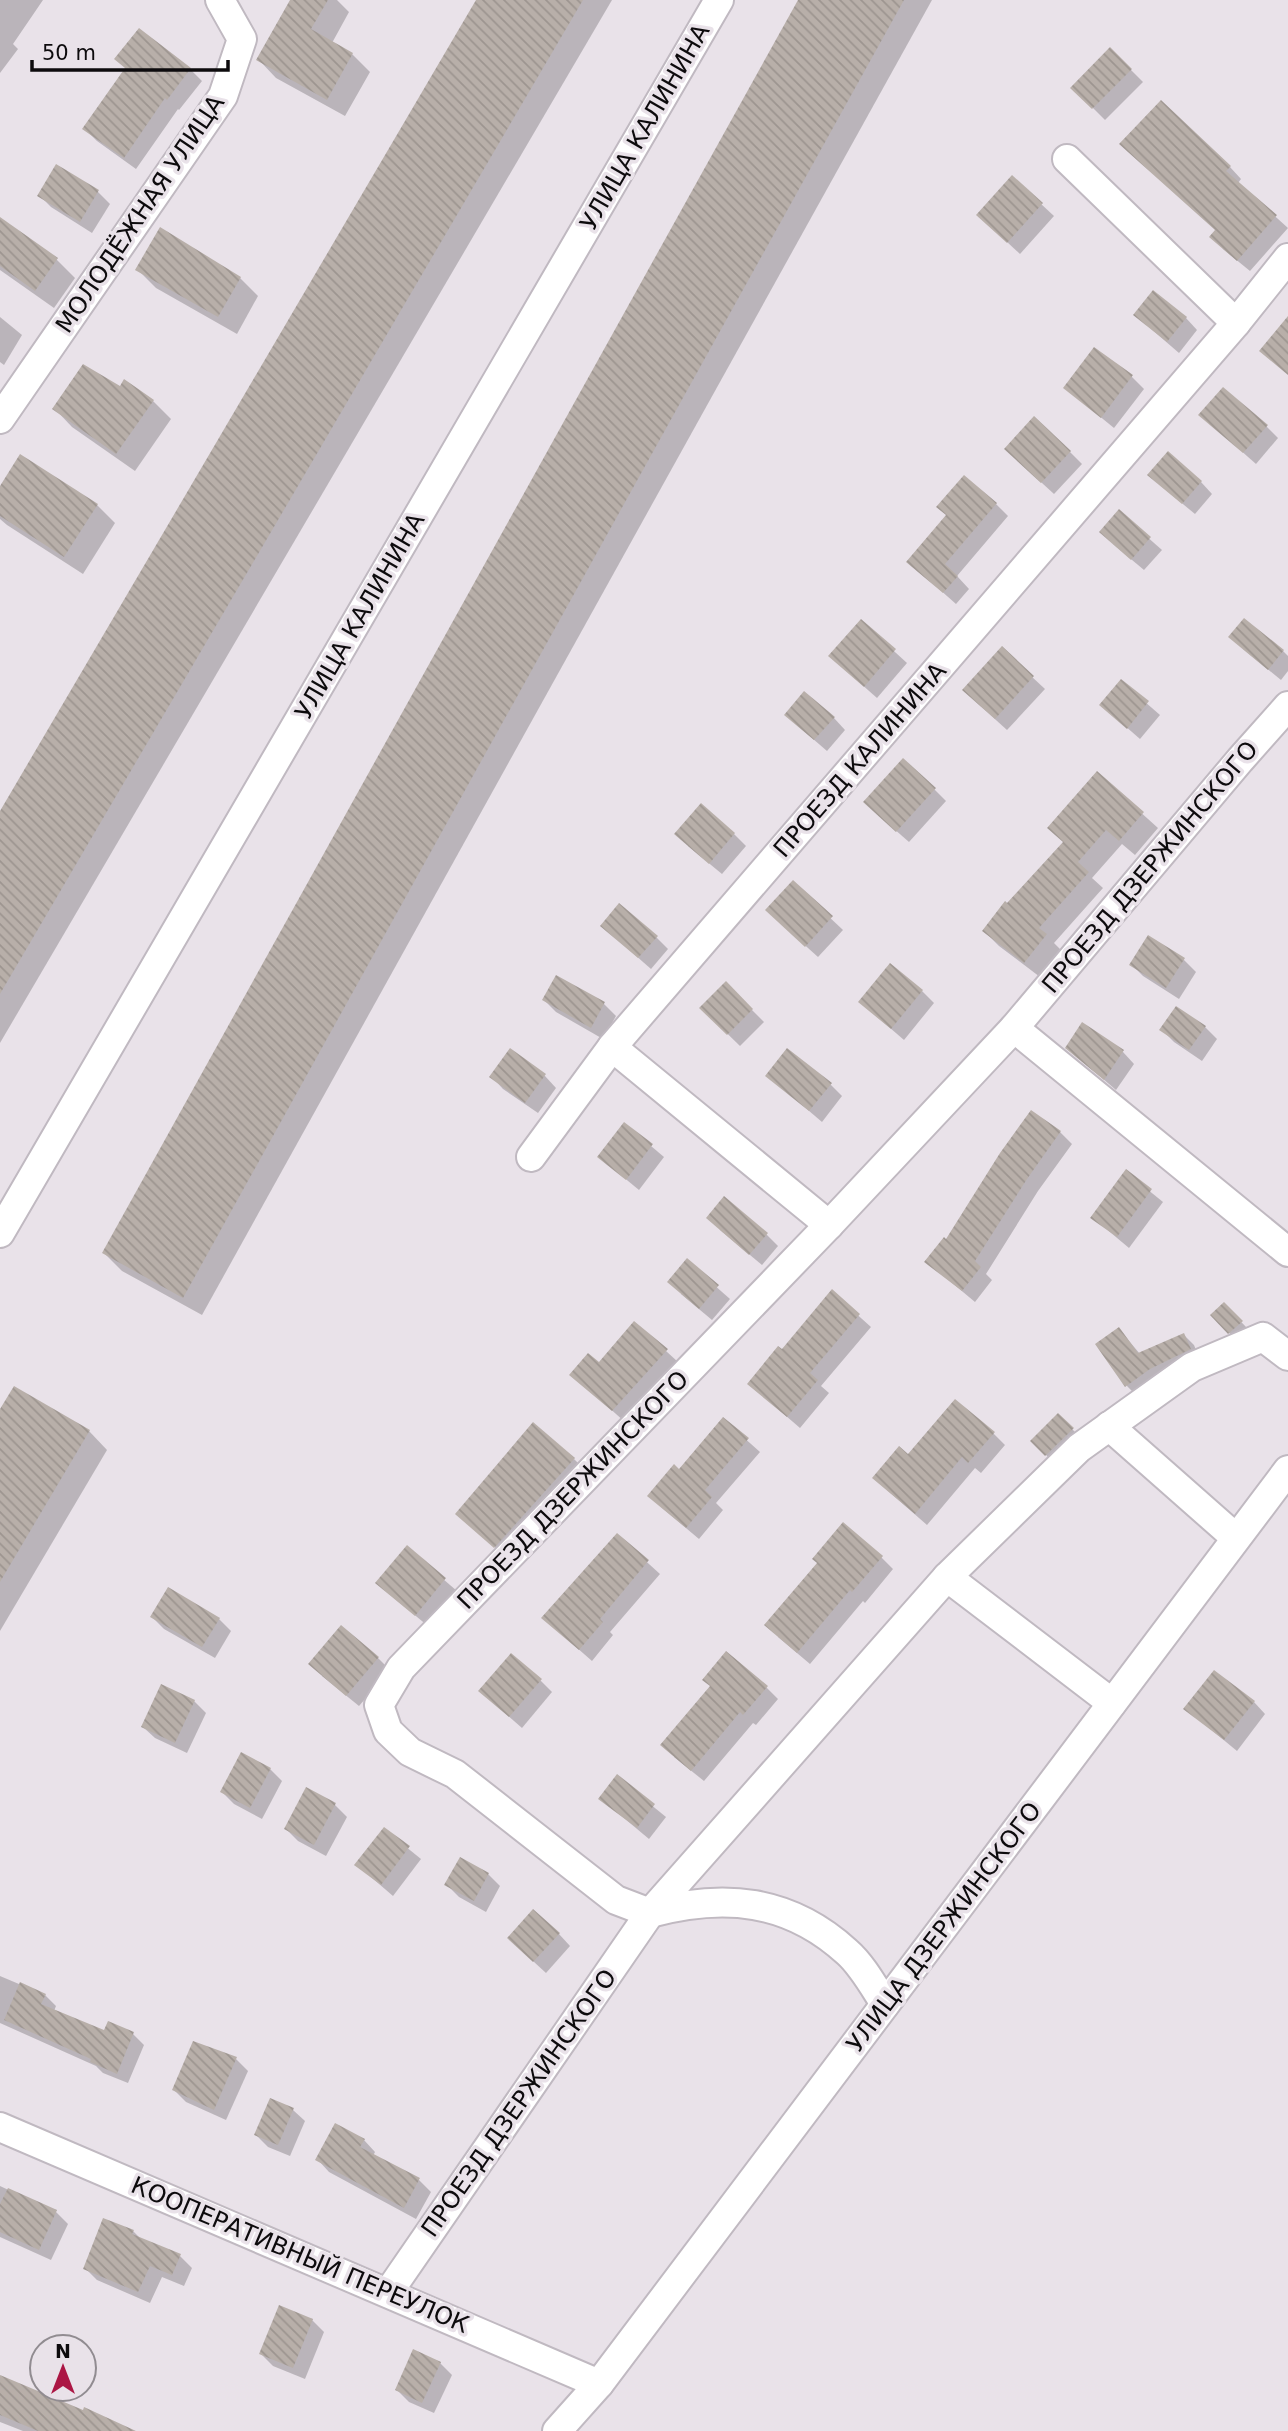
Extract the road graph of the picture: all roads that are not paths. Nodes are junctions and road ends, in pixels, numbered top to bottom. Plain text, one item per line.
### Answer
1 (220, 0) edge
2 (719, 0) edge
3 (1067, 159) dead end
4 (1288, 258) edge
5 (1236, 323) junction
6 (0, 419) edge
7 (1288, 706) edge
8 (1014, 1028) junction
9 (612, 1047) junction
10 (531, 1157) dead end
11 (829, 1225) junction
12 (0, 1233) edge
13 (1288, 1252) edge
14 (1288, 1356) edge
15 (1109, 1426) junction
16 (1288, 1470) edge
17 (1236, 1538) junction
18 (947, 1577) junction
19 (1112, 1703) junction
20 (650, 1913) junction
21 (886, 2004) junction
22 (0, 2127) edge
23 (388, 2293) junction
24 (599, 2384) junction
25 (557, 2431) edge

1 - 6 street, МОЛОДЁЖНАЯ УЛИЦА
2 - 12 street, УЛИЦА КАЛИНИНА
3 - 5 street
4 - 5 street, ПРОЕЗД КАЛИНИНА
5 - 9 street, ПРОЕЗД КАЛИНИНА
7 - 8 street, ПРОЕЗД ДЗЕРЖИНСКОГО
8 - 11 street, ПРОЕЗД ДЗЕРЖИНСКОГО
8 - 13 street
9 - 10 street, ПРОЕЗД КАЛИНИНА
9 - 11 street
11 - 20 street, ПРОЕЗД ДЗЕРЖИНСКОГО
14 - 15 street
15 - 17 street
15 - 18 street
16 - 17 street, УЛИЦА ДЗЕРЖИНСКОГО
17 - 19 street, УЛИЦА ДЗЕРЖИНСКОГО
18 - 19 street
18 - 20 street, ПРОЕЗД ДЗЕРЖИНСКОГО
19 - 21 street, УЛИЦА ДЗЕРЖИНСКОГО
20 - 21 street
20 - 23 street, ПРОЕЗД ДЗЕРЖИНСКОГО
21 - 24 street, УЛИЦА ДЗЕРЖИНСКОГО
22 - 23 street, КООПЕРАТИВНЫЙ ПЕРЕУЛОК
23 - 24 street, КООПЕРАТИВНЫЙ ПЕРЕУЛОК
24 - 25 street, УЛИЦА ДЗЕРЖИНСКОГО

